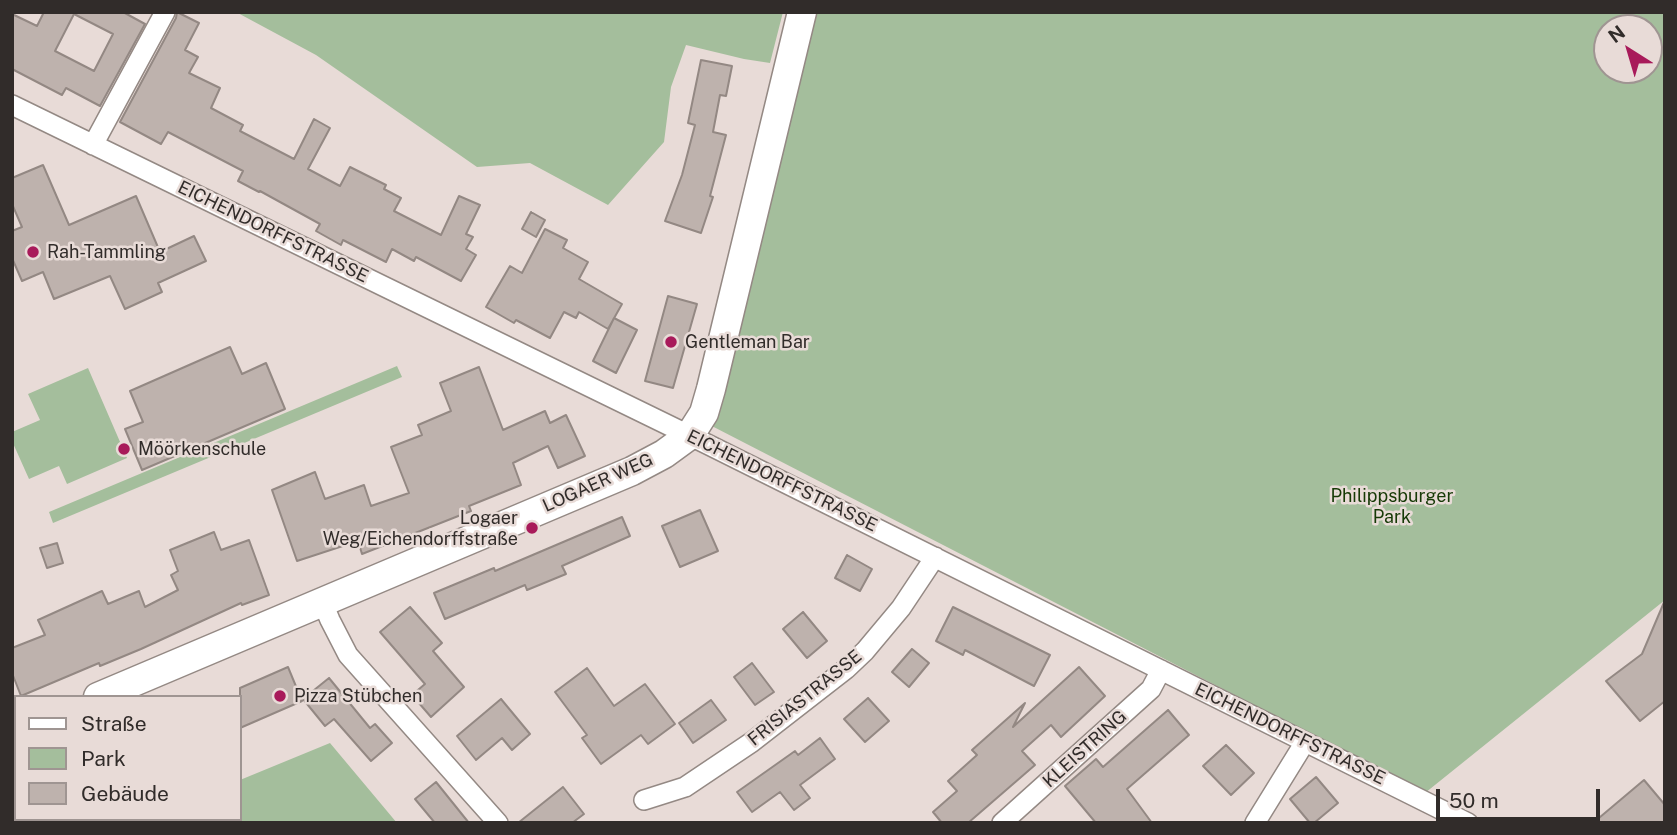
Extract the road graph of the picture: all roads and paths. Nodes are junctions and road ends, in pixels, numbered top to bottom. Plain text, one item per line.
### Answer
1 (165, 12) edge
2 (802, 12) edge
3 (12, 105) edge
4 (93, 145) junction
5 (690, 435) junction
6 (935, 557) junction
7 (322, 601) junction
8 (1161, 670) junction
9 (103, 695) edge
10 (1305, 742) junction
11 (644, 800) dead end
12 (498, 823) edge
13 (1002, 823) edge
14 (1255, 823) edge
15 (1468, 823) edge

1 - 4 street
2 - 5 street, LOGAER WEG
3 - 4 street, EICHENDORFFSTRASSE
4 - 5 street, EICHENDORFFSTRASSE
5 - 6 street, EICHENDORFFSTRASSE
5 - 7 street, LOGAER WEG
6 - 8 street, EICHENDORFFSTRASSE
6 - 11 street, FRISIASTRASSE
7 - 9 street, LOGAER WEG
7 - 12 street
8 - 10 street, EICHENDORFFSTRASSE
8 - 13 street, KLEISTRING
10 - 14 street
10 - 15 street, EICHENDORFFSTRASSE

